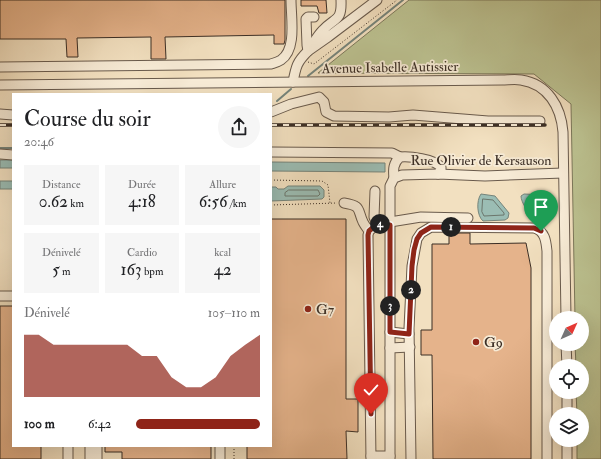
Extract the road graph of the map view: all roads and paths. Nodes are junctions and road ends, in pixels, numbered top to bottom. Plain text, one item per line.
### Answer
1 (291, 0) edge
2 (342, 0) edge
3 (377, 0) edge
4 (397, 0) edge
5 (314, 17) dead end
6 (308, 51) junction
7 (286, 55) junction
8 (299, 60) junction
9 (0, 67) edge
10 (293, 82) junction
11 (0, 85) edge
12 (272, 112) edge
13 (0, 114) edge
14 (12, 115) edge
15 (540, 121) dead end
16 (272, 152) edge
17 (0, 154) edge
18 (12, 155) edge
19 (272, 157) edge
20 (398, 159) junction
21 (563, 173) junction
22 (438, 174) junction
23 (272, 180) edge
24 (392, 182) junction
25 (375, 191) dead end
26 (330, 203) junction
27 (344, 203) joint
28 (272, 205) edge
29 (468, 218) dead end
30 (390, 223) junction
31 (377, 224) junction
32 (369, 231) junction
33 (0, 296) edge
34 (12, 296) edge
35 (566, 311) edge
36 (390, 332) junction
37 (409, 334) junction
38 (410, 347) junction
39 (390, 348) junction
40 (68, 447) edge
41 (90, 447) edge
42 (97, 447) edge
43 (220, 447) edge
44 (234, 447) edge
45 (567, 447) edge
46 (371, 457) edge
47 (390, 457) edge
48 (68, 459) edge
49 (90, 459) edge
50 (97, 459) edge
51 (220, 459) edge
52 (234, 459) edge
53 (411, 459) edge
54 (547, 459) edge
55 (567, 459) edge

1 - 7 street
2 - 6 street
3 - 6 street
4 - 8 path
5 - 6 street
6 - 8 street
7 - 8 street
7 - 9 street
8 - 10 street
10 - 11 street, Avenue Isabelle Autissier
10 - 21 street, Avenue Isabelle Autissier
12 - 15 street
13 - 14 street
16 - 20 street
17 - 18 street
19 - 20 street
20 - 22 street
20 - 24 street
21 - 22 street, Rue Olivier de Kersauson
21 - 35 street, Avenue Isabelle Autissier
22 - 24 street, Rue Olivier de Kersauson
23 - 26 path
24 - 30 street
25 - 31 street
26 - 27 path
26 - 28 path
27 - 32 street
29 - 30 street
30 - 31 street
30 - 36 street
31 - 32 street
32 - 46 street
33 - 34 street
36 - 37 street
36 - 39 street
37 - 38 street
37 - 54 street
38 - 39 street
38 - 53 street
39 - 47 street
40 - 48 street
41 - 49 street
42 - 50 street
43 - 51 street
44 - 52 path
45 - 55 street
46 - 47 street

